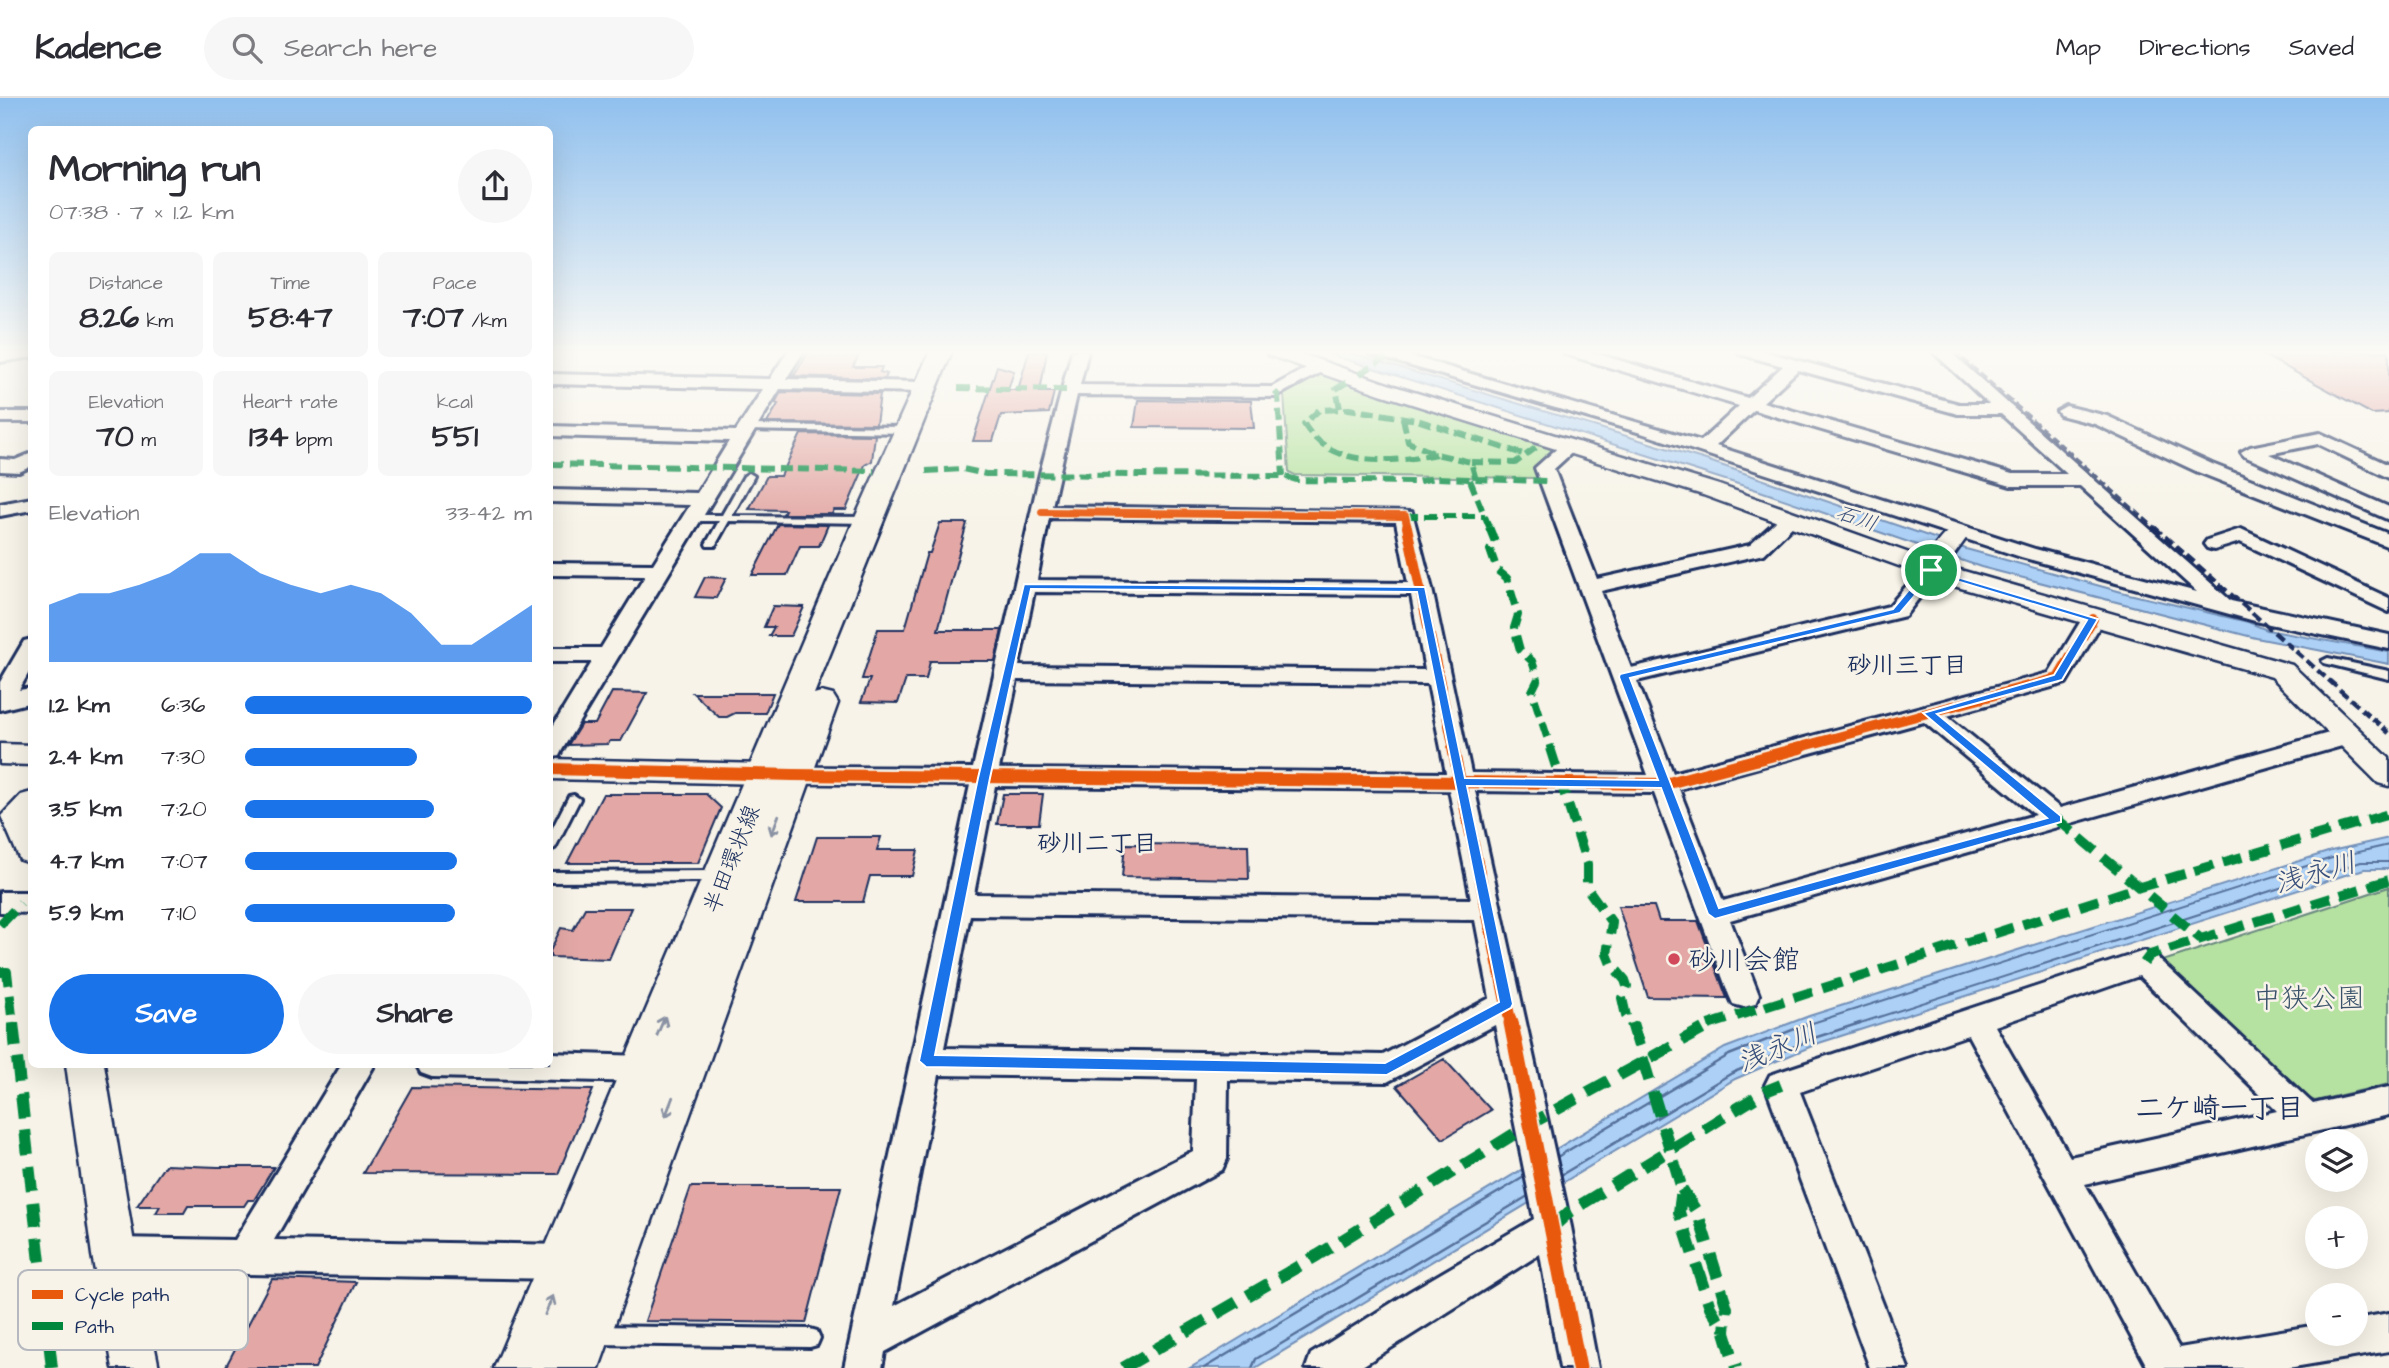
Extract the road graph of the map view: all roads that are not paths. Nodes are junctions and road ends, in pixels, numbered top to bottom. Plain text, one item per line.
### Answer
1 (758, 410) edge
2 (915, 410) edge
3 (934, 410) edge
4 (1065, 410) edge
5 (1457, 410) edge
6 (1578, 410) edge
7 (1746, 410) edge
8 (1774, 410) edge
9 (2007, 410) edge
10 (2066, 411) dead end
11 (0, 416) edge
12 (28, 417) edge
13 (906, 430) junction
14 (553, 431) edge
15 (744, 432) junction
16 (1569, 447) junction
17 (1704, 447) junction
18 (28, 460) edge
19 (0, 465) edge
20 (2389, 472) edge
21 (750, 476) dead end
22 (2086, 480) junction
23 (553, 496) edge
24 (702, 499) junction
25 (28, 505) edge
26 (0, 510) edge
27 (1042, 512) junction
28 (2389, 514) edge
29 (691, 518) junction
30 (1791, 518) junction
31 (725, 519) junction
32 (868, 520) junction
33 (1958, 533) junction
34 (2389, 541) edge
35 (710, 544) dead end
36 (2214, 544) dead end
37 (1935, 565) junction
38 (553, 569) edge
39 (659, 570) junction
40 (1027, 586) junction
41 (1590, 587) junction
42 (1421, 589) junction
43 (2226, 606) junction
44 (2389, 606) edge
45 (2093, 619) junction
46 (2389, 642) edge
47 (28, 653) edge
48 (553, 654) edge
49 (607, 655) junction
50 (2328, 662) dead end
51 (1008, 673) junction
52 (2389, 675) edge
53 (1438, 677) junction
54 (1624, 677) junction
55 (28, 696) edge
56 (1, 702) edge
57 (1929, 713) junction
58 (2347, 736) junction
59 (553, 745) edge
60 (0, 754) edge
61 (28, 755) edge
62 (553, 769) edge
63 (779, 775) junction
64 (2389, 776) edge
65 (984, 778) junction
66 (1460, 782) junction
67 (1665, 784) junction
68 (574, 799) dead end
69 (28, 806) edge
70 (2057, 819) junction
71 (553, 839) edge
72 (28, 842) edge
73 (724, 876) junction
74 (553, 877) edge
75 (0, 902) edge
76 (28, 903) edge
77 (959, 904) junction
78 (1486, 910) junction
79 (1715, 914) junction
80 (1744, 995) dead end
81 (1506, 1004) junction
82 (1976, 1020) junction
83 (926, 1061) junction
84 (553, 1067) edge
85 (1212, 1067) junction
86 (86, 1068) edge
87 (357, 1068) edge
88 (643, 1069) junction
89 (2389, 1101) edge
90 (2307, 1119) junction
91 (2062, 1174) junction
92 (1553, 1227) junction
93 (114, 1255) junction
94 (244, 1256) junction
95 (567, 1262) junction
96 (117, 1270) edge
97 (2389, 1332) edge
98 (810, 1338) dead end
99 (132, 1350) edge
100 (577, 1351) edge
101 (866, 1354) edge
102 (136, 1368) edge
103 (522, 1368) edge
104 (1325, 1368) edge
105 (1579, 1368) edge
106 (1889, 1368) edge
107 (2171, 1368) edge

1 - 15 street
2 - 13 main road, 半田環状線
3 - 63 main road, 半田環状線
4 - 27 street
5 - 16 street
6 - 17 street
7 - 17 street
8 - 22 street
9 - 22 street
10 - 34 street
11 - 12 street
13 - 15 lane
13 - 32 main road, 半田環状線
14 - 15 street
15 - 24 street
16 - 30 street
16 - 41 street
17 - 33 street
18 - 19 street
20 - 28 street
21 - 31 lane
22 - 43 street
23 - 24 street
24 - 29 street
25 - 26 street
27 - 40 street
27 - 42 street
29 - 31 lane
29 - 39 street
30 - 37 street
30 - 41 street
31 - 32 lane
31 - 35 lane
32 - 63 main road, 半田環状線
33 - 37 street
33 - 43 street
36 - 44 street
37 - 45 street
37 - 54 street
38 - 39 street
39 - 49 street
40 - 42 street
40 - 51 street
41 - 54 street
42 - 53 street
43 - 46 street
45 - 57 street
45 - 58 street
47 - 56 street
48 - 49 street
49 - 59 street
50 - 52 lane
51 - 53 street
51 - 65 street
53 - 66 street
54 - 67 street
55 - 56 street
57 - 67 street
57 - 70 street
58 - 64 street
58 - 70 street
60 - 61 street
62 - 63 street
63 - 65 street
63 - 73 main road, 半田環状線
63 -> 100 main road, 半田環状線
65 - 66 street
65 - 77 street
66 - 67 street
66 - 78 street
67 - 79 street
68 - 71 lane
69 - 72 street
70 - 79 street
73 - 74 lane
88 -> 73 main road, 半田環状線
75 - 76 street
77 - 78 street
77 - 83 street
78 - 81 street
79 - 80 street
81 - 85 street
81 - 92 street
82 - 90 street
82 - 91 street
82 - 106 street
83 - 85 street
83 - 101 street
84 - 88 street
85 - 101 street
86 - 93 street
87 - 94 street
88 - 95 main road, 半田環状線
89 - 90 street
90 - 91 street
91 - 107 street
92 - 104 street
92 - 105 street
93 - 94 street
93 - 96 street
94 - 95 street
103 -> 95 main road, 半田環状線
97 - 107 street
98 - 100 lane
99 - 102 street

